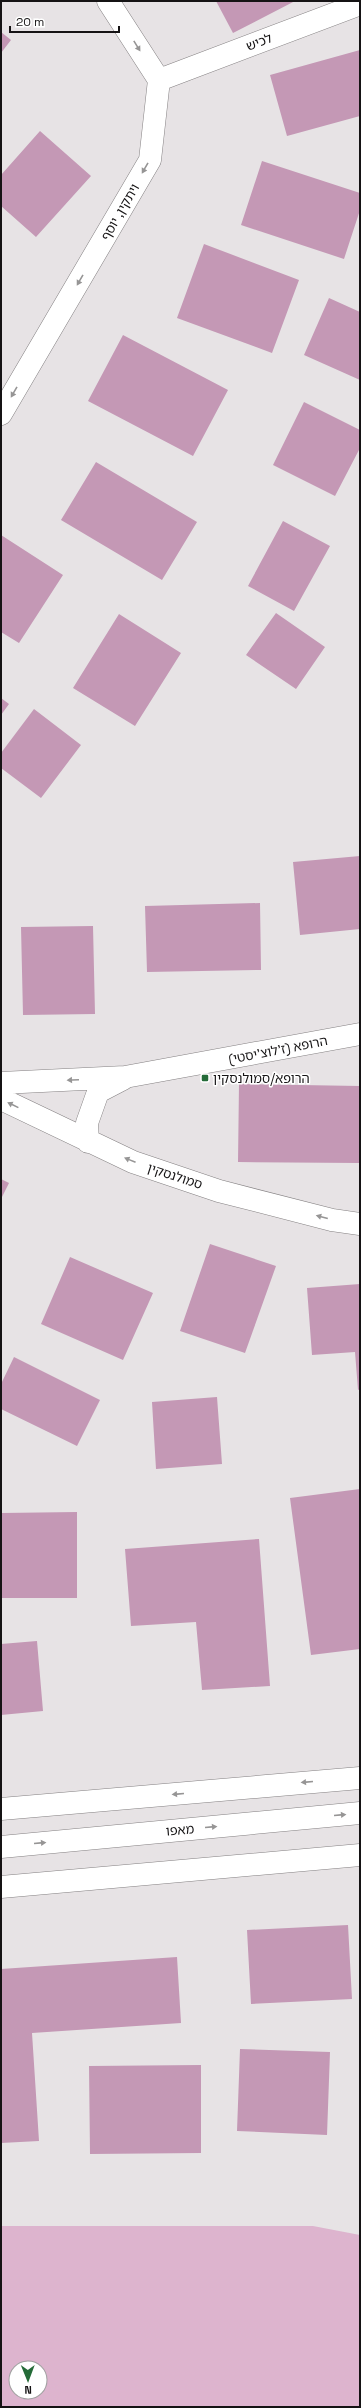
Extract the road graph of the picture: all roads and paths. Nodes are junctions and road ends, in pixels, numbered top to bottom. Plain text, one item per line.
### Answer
1 (108, 1) edge
2 (360, 4) edge
3 (159, 80) junction
4 (1, 414) edge
5 (360, 1034) edge
6 (125, 1077) junction
7 (1, 1083) edge
8 (1, 1099) edge
9 (88, 1142) junction
10 (360, 1224) edge
11 (360, 1778) edge
12 (1, 1809) edge
13 (360, 1813) edge
14 (1, 1847) edge
15 (360, 1855) edge
16 (1, 1887) edge

1 -> 3 street
2 - 3 street, לכיש
3 -> 4 street, ויתקין, יוסף
5 - 6 street, הרופא (ז'לוצ'יסטי)
6 -> 7 street, הרופא (ז'לוצ'יסטי)
6 - 9 street, הרופא (ז'לוצ'יסטי)
9 -> 8 street, סמולנסקין
10 -> 9 street, סמולנסקין
11 -> 12 street
14 -> 13 street, מאפו
15 - 16 street

